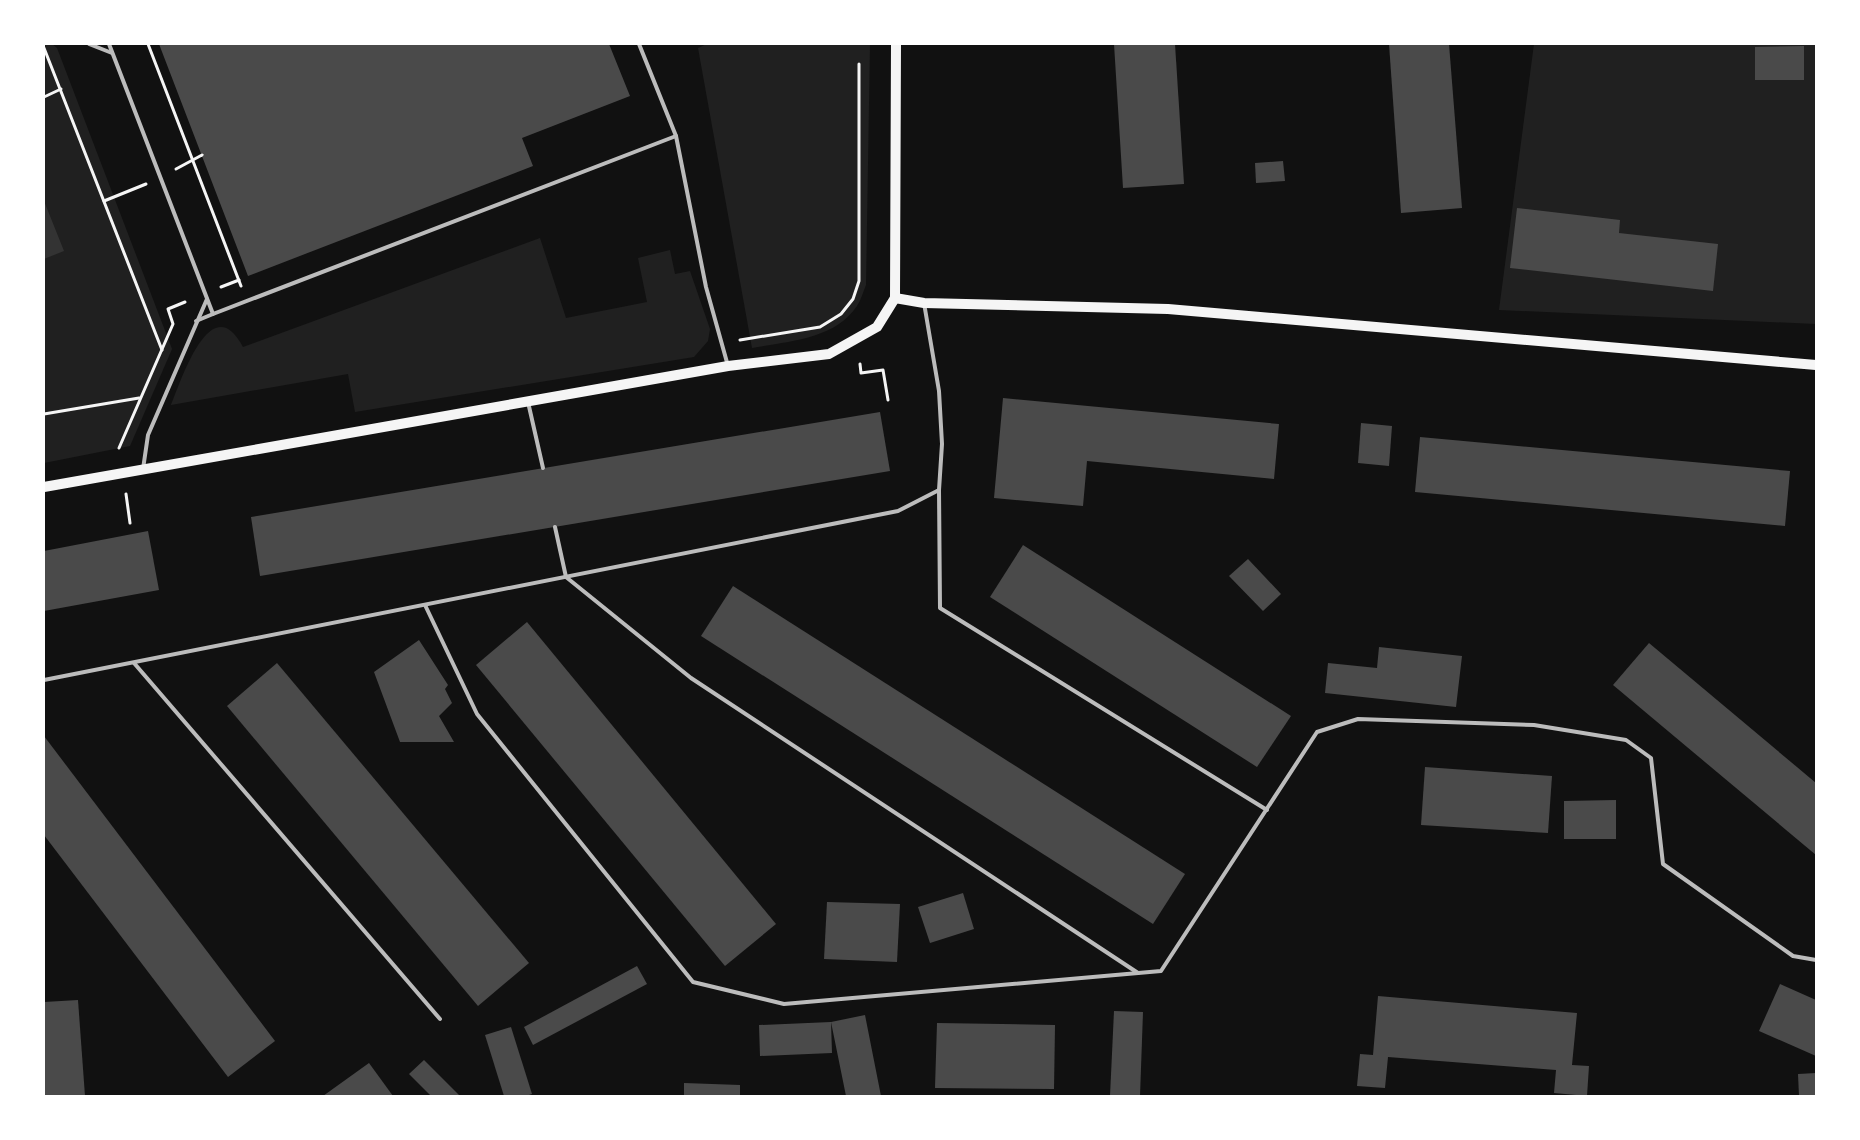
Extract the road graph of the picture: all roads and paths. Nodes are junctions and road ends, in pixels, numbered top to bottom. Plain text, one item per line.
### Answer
1 (89, 44) edge
2 (108, 44) edge
3 (148, 44) edge
4 (639, 44) edge
5 (896, 44) edge
6 (44, 48) edge
7 (112, 53) junction
8 (859, 64) dead end
9 (61, 89) junction
10 (44, 97) edge
11 (676, 136) junction
12 (125, 192) dead end
13 (104, 201) junction
14 (207, 298) junction
15 (895, 298) junction
16 (247, 301) junction
17 (924, 303) junction
18 (168, 309) dead end
19 (213, 314) junction
20 (841, 314) junction
21 (845, 319) dead end
22 (196, 321) junction
23 (722, 343) junction
24 (162, 350) junction
25 (860, 364) dead end
26 (1816, 365) edge
27 (728, 366) junction
28 (140, 398) junction
29 (888, 400) dead end
30 (528, 402) junction
31 (44, 414) edge
32 (119, 448) dead end
33 (543, 468) dead end
34 (143, 469) junction
35 (44, 487) edge
36 (125, 487) dead end
37 (939, 490) junction
38 (130, 523) dead end
39 (555, 527) dead end
40 (566, 577) junction
41 (425, 605) junction
42 (134, 662) junction
43 (44, 680) edge
44 (1267, 810) junction
45 (1816, 960) edge
46 (1138, 973) junction
47 (440, 1019) dead end

1 - 7 lane
2 - 7 lane
3 - 16 path
4 - 11 lane
5 - 15 main road
6 - 9 path
7 - 14 lane
8 - 20 path
9 - 10 path
9 - 13 path
11 - 16 lane
11 - 23 lane
12 - 13 path
13 - 24 path
14 - 19 lane
14 - 22 lane
15 - 17 main road
15 - 27 main road
16 - 19 lane
17 - 26 main road
17 - 37 lane
18 - 24 path
19 - 22 lane
20 - 21 path
20 - 23 path
22 - 34 lane
23 - 27 lane
24 - 28 path
25 - 29 path
27 - 30 main road
28 - 31 path
28 - 32 path
30 - 33 lane
30 - 34 main road
34 - 35 main road
36 - 38 path
37 - 40 lane
37 - 44 lane
39 - 40 lane
40 - 41 lane
40 - 46 lane
41 - 42 lane
41 - 46 lane
42 - 43 lane
42 - 47 lane
44 - 45 lane
44 - 46 lane

